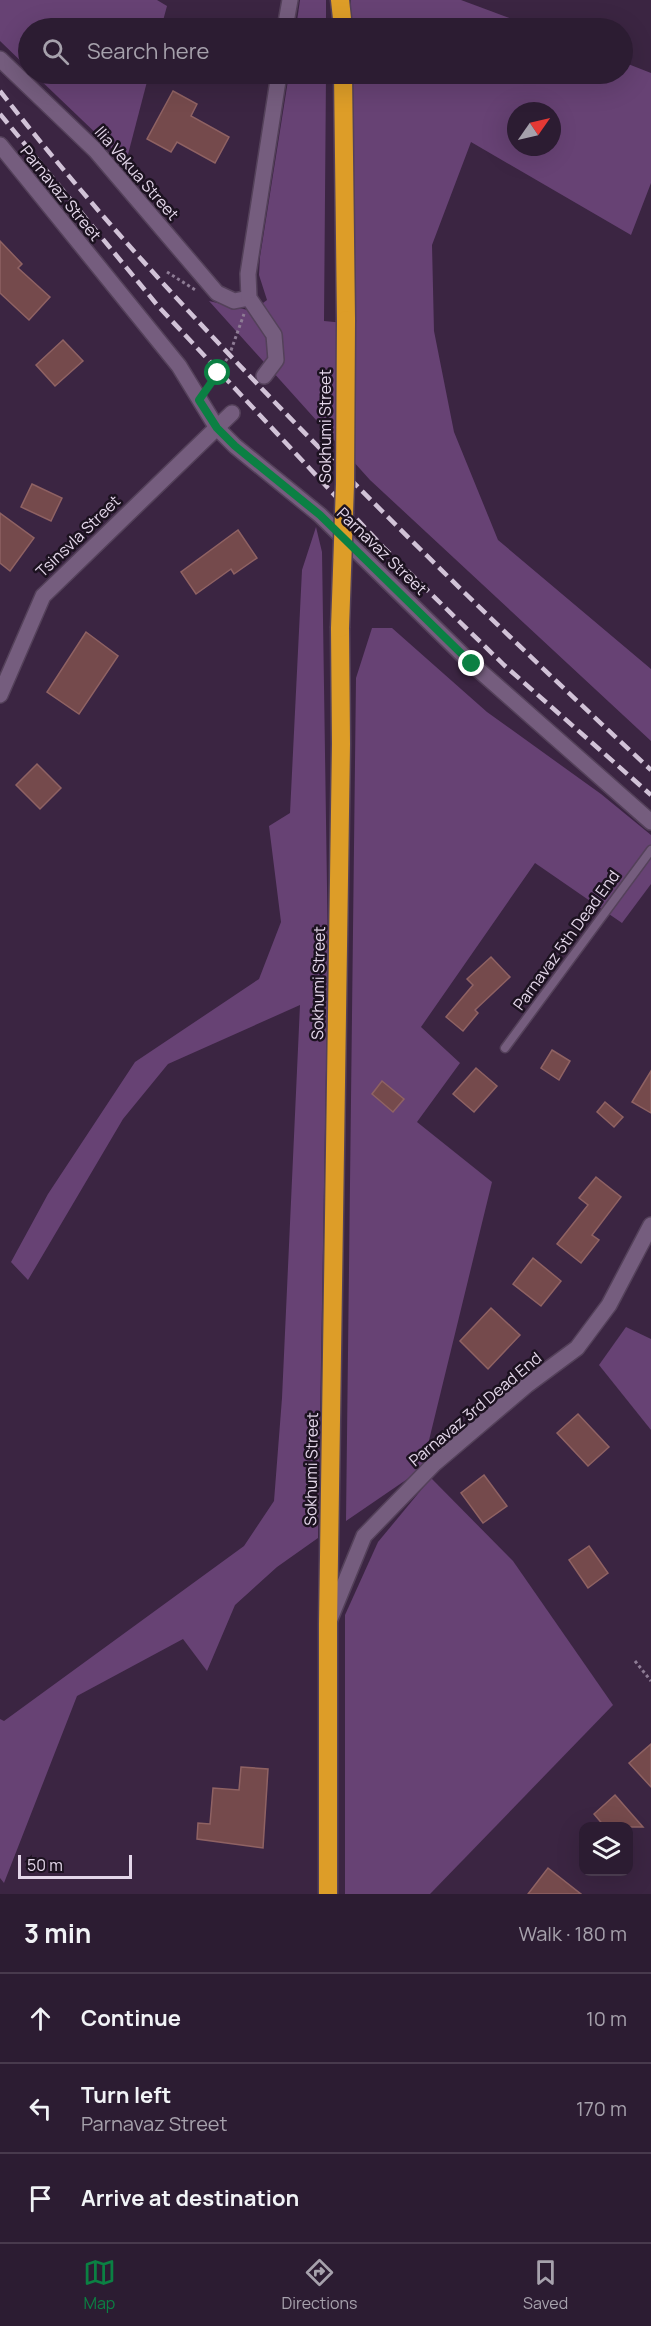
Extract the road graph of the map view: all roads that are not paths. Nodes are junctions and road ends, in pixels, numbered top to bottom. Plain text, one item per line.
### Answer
1 (290, 0) edge
2 (340, 0) edge
3 (287, 18) edge
4 (342, 18) edge
5 (0, 59) edge
6 (18, 76) edge
7 (26, 84) edge
8 (277, 84) edge
9 (343, 84) edge
10 (0, 145) edge
11 (249, 298) junction
12 (264, 376) dead end
13 (232, 413) dead end
14 (217, 428) junction
15 (0, 695) edge
16 (651, 822) edge
17 (651, 850) edge
18 (505, 1048) dead end
19 (651, 1225) edge
20 (328, 1624) junction
21 (328, 1894) edge

1 - 3 street
2 - 4 highway
5 - 6 street, Ilia Vekua Street
7 - 11 street, Ilia Vekua Street
8 - 11 street
9 - 20 highway, Sokhumi Street, bridge
10 - 14 street, Parnavaz Street
11 - 12 street
13 - 14 street, Tsinsvla Street
14 - 15 street, Tsinsvla Street
14 - 16 street, Parnavaz Street
17 - 18 lane, Parnavaz 5th Dead End
19 - 20 street, Parnavaz 3rd Dead End
20 - 21 highway, Sokhumi Street

